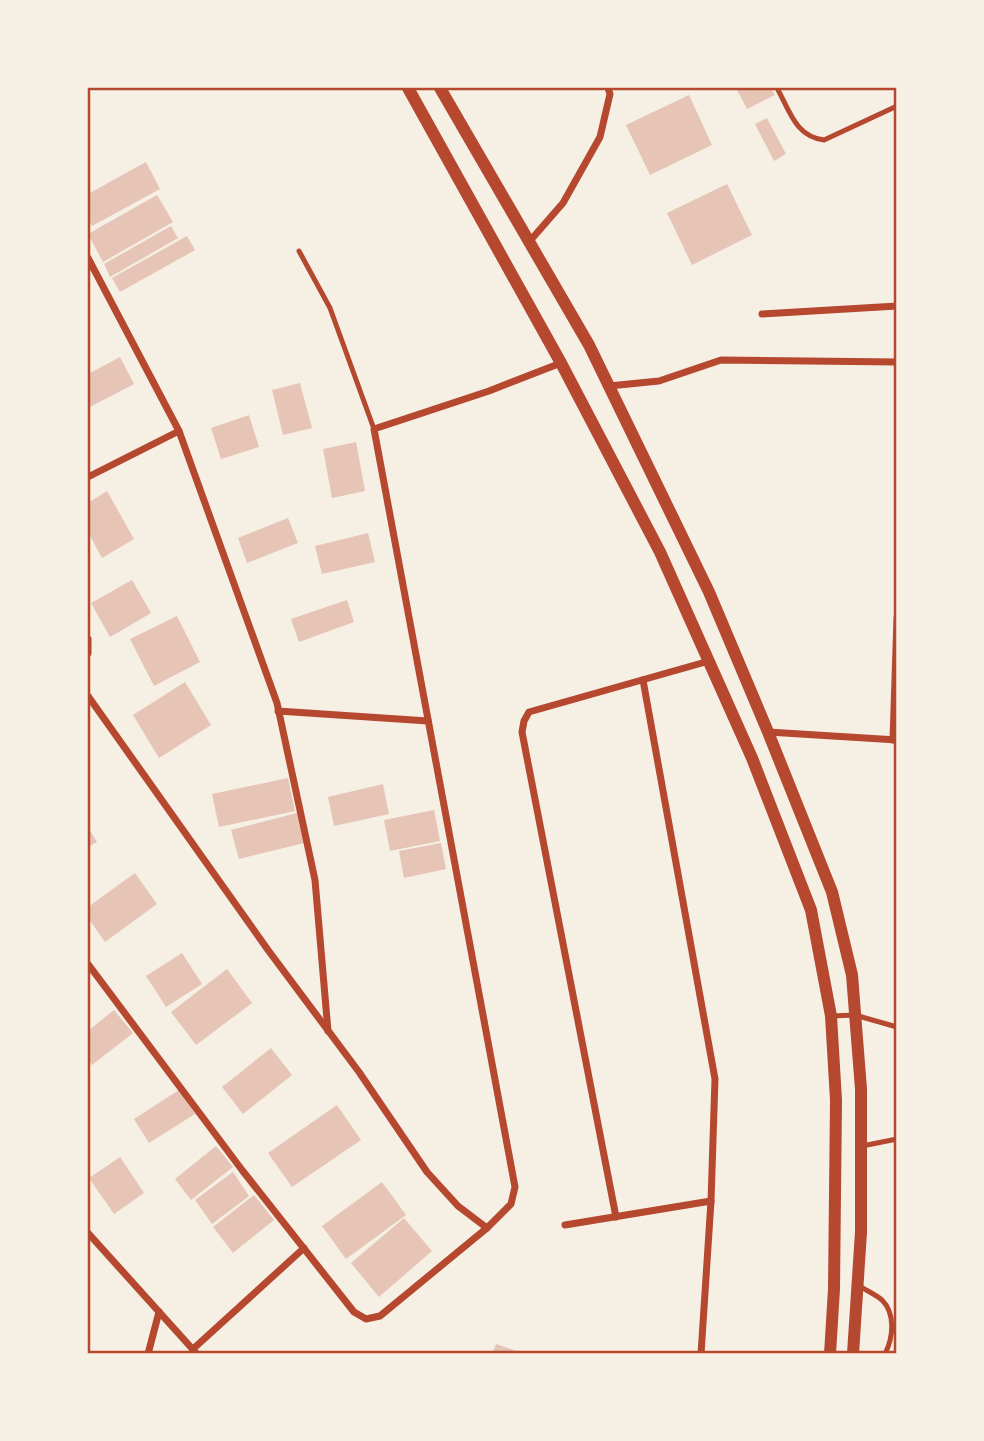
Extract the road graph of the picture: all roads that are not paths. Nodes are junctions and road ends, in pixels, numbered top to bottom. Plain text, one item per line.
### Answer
1 (408, 88) edge
2 (440, 88) edge
3 (608, 88) edge
4 (778, 88) edge
5 (897, 106) edge
6 (528, 242) junction
7 (299, 251) dead end
8 (88, 258) edge
9 (897, 306) edge
10 (762, 314) dead end
11 (897, 362) edge
12 (561, 363) junction
13 (609, 386) junction
14 (374, 429) junction
15 (179, 430) junction
16 (88, 477) edge
17 (897, 618) edge
18 (88, 639) edge
19 (88, 653) edge
20 (709, 662) junction
21 (643, 680) junction
22 (88, 696) edge
23 (278, 711) junction
24 (429, 721) junction
25 (768, 732) junction
26 (895, 740) edge
27 (88, 964) edge
28 (855, 1015) junction
29 (831, 1016) junction
30 (897, 1027) edge
31 (328, 1031) junction
32 (897, 1139) edge
33 (862, 1146) junction
34 (711, 1201) junction
35 (616, 1217) junction
36 (565, 1225) dead end
37 (487, 1228) junction
38 (88, 1233) edge
39 (304, 1248) junction
40 (858, 1285) junction
41 (159, 1312) junction
42 (195, 1351) edge
43 (148, 1353) edge
44 (701, 1353) edge
45 (830, 1353) edge
46 (853, 1353) edge
47 (885, 1353) edge

1 - 12 street
2 - 6 street
3 - 6 street
4 - 5 lane
6 - 13 street
7 - 14 lane
8 - 15 street
9 - 10 street
11 - 13 street
12 - 14 street
12 - 20 street
13 - 25 street
14 - 24 street
15 - 16 street
15 - 23 street
17 - 26 street
18 - 19 street
20 - 21 street
20 - 29 street
21 - 34 street
21 - 35 street
22 - 31 street
23 - 24 street
23 - 31 street
24 - 37 street
25 - 26 street
25 - 28 street
27 - 39 street
28 - 29 lane
28 - 30 lane
28 - 33 street
29 - 45 street
31 - 37 street
32 - 33 lane
33 - 40 street
34 - 35 street
34 - 44 street
35 - 36 street
37 - 39 street
38 - 41 street
39 - 42 street
40 - 46 street
40 - 47 lane
41 - 42 street
41 - 43 street

